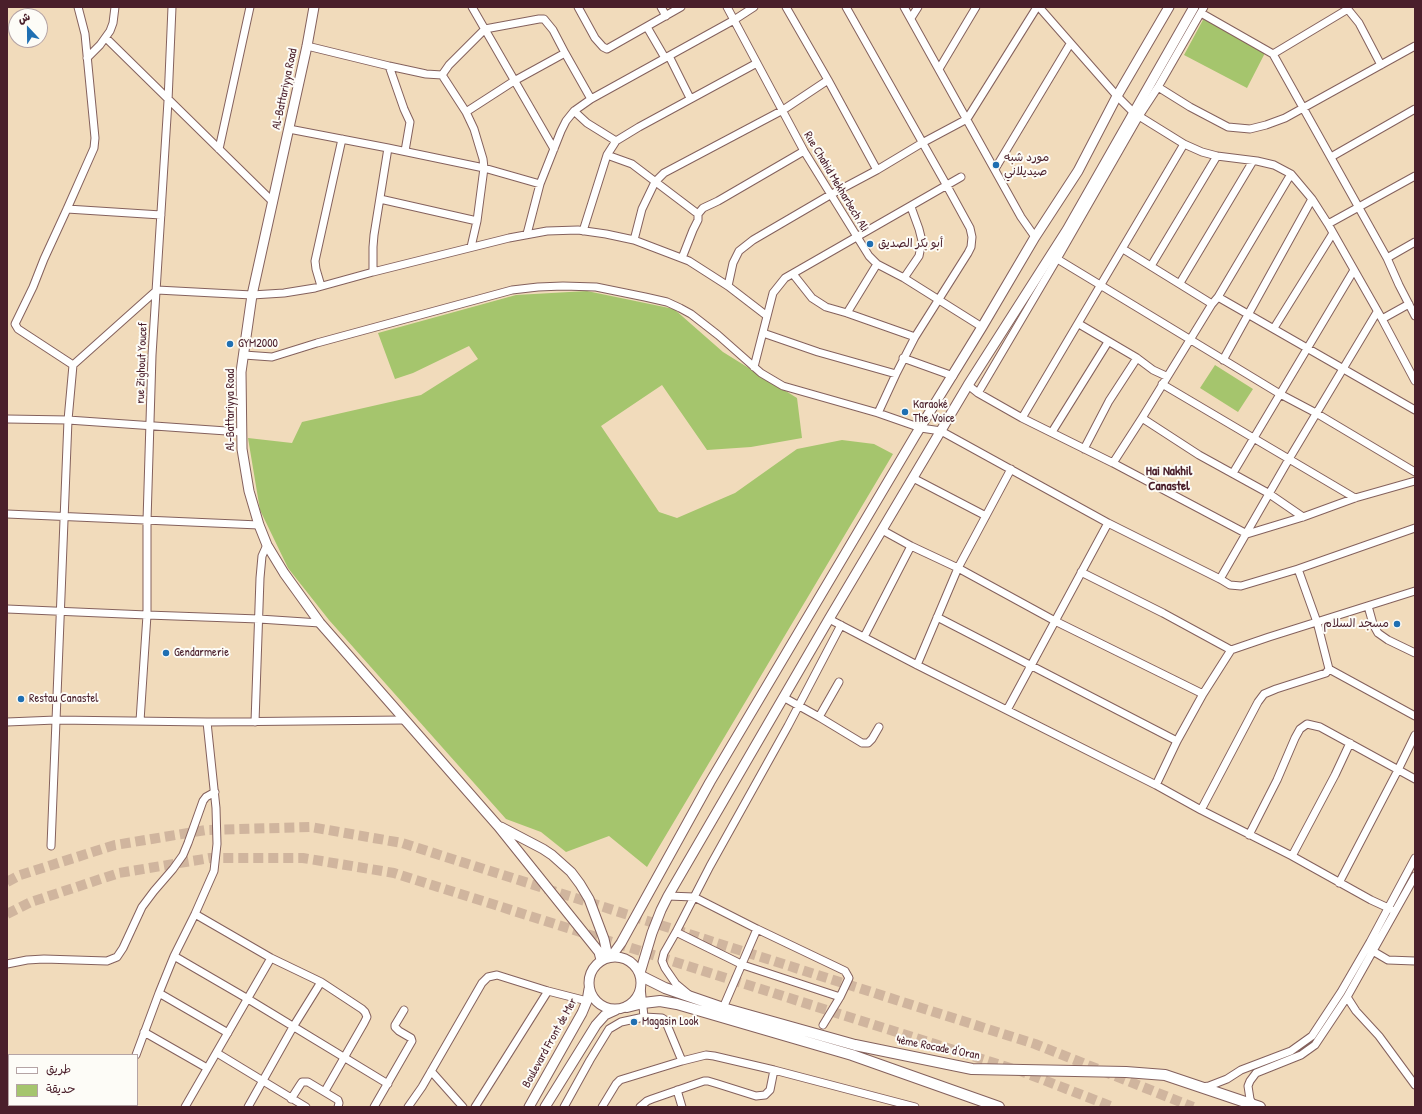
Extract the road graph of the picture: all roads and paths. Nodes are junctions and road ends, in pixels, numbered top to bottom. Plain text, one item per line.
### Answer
1 (78, 7) edge
2 (115, 7) edge
3 (172, 7) edge
4 (250, 7) edge
5 (314, 7) edge
6 (472, 7) edge
7 (578, 7) edge
8 (661, 7) edge
9 (681, 7) edge
10 (727, 7) edge
11 (754, 7) edge
12 (786, 7) edge
13 (846, 7) edge
14 (904, 7) edge
15 (918, 7) edge
16 (976, 7) edge
17 (1038, 7) edge
18 (1169, 7) edge
19 (1347, 8) edge
20 (1200, 9) edge
21 (666, 16) junction
22 (911, 18) junction
23 (734, 20) junction
24 (647, 26) junction
25 (485, 29) junction
26 (106, 38) junction
27 (1070, 44) junction
28 (307, 46) junction
29 (1415, 46) edge
30 (564, 53) junction
31 (1273, 54) junction
32 (667, 57) junction
33 (87, 58) junction
34 (757, 63) junction
35 (1382, 65) junction
36 (389, 66) junction
37 (939, 69) junction
38 (442, 75) junction
39 (828, 80) junction
40 (514, 82) junction
41 (1158, 87) junction
42 (1117, 96) junction
43 (591, 98) junction
44 (690, 98) junction
45 (168, 101) junction
46 (1303, 108) junction
47 (1415, 109) edge
48 (783, 110) junction
49 (574, 111) junction
50 (466, 112) junction
51 (1137, 114) junction
52 (967, 119) junction
53 (289, 129) junction
54 (342, 139) junction
55 (616, 141) junction
56 (922, 143) junction
57 (1184, 144) junction
58 (388, 148) junction
59 (219, 149) junction
60 (554, 149) junction
61 (405, 151) junction
62 (804, 151) junction
63 (607, 155) junction
64 (1217, 156) junction
65 (1331, 157) junction
66 (1253, 161) junction
67 (484, 168) junction
68 (995, 169) junction
69 (877, 170) junction
70 (1291, 174) junction
71 (1415, 176) edge
72 (961, 177) dead end
73 (655, 182) junction
74 (540, 184) junction
75 (947, 186) junction
76 (830, 194) junction
77 (380, 199) junction
78 (1312, 199) junction
79 (273, 202) junction
80 (911, 207) junction
81 (1358, 207) junction
82 (68, 209) junction
83 (698, 214) junction
84 (161, 215) junction
85 (477, 221) junction
86 (1328, 224) junction
87 (583, 231) junction
88 (527, 234) junction
89 (1333, 234) junction
90 (1035, 237) junction
91 (857, 238) junction
92 (634, 240) junction
93 (1415, 242) edge
94 (471, 247) junction
95 (1123, 249) junction
96 (1054, 257) junction
97 (682, 258) junction
98 (1387, 258) junction
99 (877, 264) junction
100 (1151, 266) junction
101 (1354, 270) junction
102 (373, 272) junction
103 (793, 274) junction
104 (904, 278) junction
105 (1180, 283) junction
106 (321, 286) junction
107 (728, 286) junction
108 (1101, 287) junction
109 (157, 290) junction
110 (252, 295) junction
111 (1218, 297) junction
112 (938, 300) junction
113 (1212, 304) junction
114 (1413, 310) edge
115 (1377, 312) junction
116 (847, 313) junction
117 (1249, 315) junction
118 (767, 316) junction
119 (1382, 319) junction
120 (1079, 324) junction
121 (982, 327) junction
122 (1274, 328) junction
123 (763, 333) junction
124 (915, 337) junction
125 (1190, 339) junction
126 (1108, 342) junction
127 (1307, 348) junction
128 (244, 355) junction
129 (903, 358) junction
130 (1137, 358) junction
131 (1223, 360) junction
132 (73, 365) junction
133 (754, 367) junction
134 (1343, 368) junction
135 (896, 374) junction
136 (953, 376) junction
137 (1166, 376) junction
138 (1415, 381) edge
139 (1162, 384) junction
140 (968, 385) junction
141 (978, 392) junction
142 (1280, 394) junction
143 (1415, 410) edge
144 (878, 413) junction
145 (1316, 413) junction
146 (1022, 418) junction
147 (1142, 418) junction
148 (7, 419) edge
149 (68, 420) junction
150 (150, 426) junction
151 (921, 428) junction
152 (941, 431) junction
153 (241, 432) junction
154 (1052, 432) junction
155 (1253, 438) junction
156 (1084, 449) junction
157 (1289, 458) junction
158 (1113, 463) junction
159 (1011, 468) junction
160 (1415, 472) edge
161 (1233, 473) junction
162 (913, 478) junction
163 (1415, 480) edge
164 (1268, 493) junction
165 (1355, 498) junction
166 (7, 514) edge
167 (64, 516) junction
168 (986, 516) junction
169 (1303, 517) junction
170 (147, 521) junction
171 (1108, 523) junction
172 (259, 525) junction
173 (1415, 528) edge
174 (882, 530) junction
175 (1246, 534) junction
176 (267, 545) junction
177 (911, 546) junction
178 (958, 568) junction
179 (1298, 569) junction
180 (1081, 572) junction
181 (1220, 579) junction
182 (1415, 591) edge
183 (1368, 606) junction
184 (7, 609) edge
185 (60, 611) junction
186 (147, 615) junction
187 (937, 617) junction
188 (829, 618) junction
189 (258, 619) junction
190 (1055, 621) junction
191 (1317, 622) junction
192 (320, 623) junction
193 (842, 625) junction
194 (864, 637) junction
195 (1231, 650) junction
196 (1415, 653) edge
197 (917, 665) junction
198 (1032, 666) junction
199 (1329, 669) junction
200 (839, 682) dead end
201 (1203, 694) junction
202 (783, 697) junction
203 (798, 706) junction
204 (1007, 710) junction
205 (1415, 716) edge
206 (819, 717) junction
207 (56, 720) junction
208 (404, 720) junction
209 (140, 721) junction
210 (7, 722) edge
211 (207, 722) junction
212 (255, 722) junction
213 (879, 727) dead end
214 (1415, 735) edge
215 (1177, 741) junction
216 (1350, 744) junction
217 (1398, 770) junction
218 (1415, 779) edge
219 (1156, 785) junction
220 (215, 792) junction
221 (1201, 810) junction
222 (498, 826) junction
223 (1249, 835) junction
224 (51, 846) dead end
225 (1292, 856) junction
226 (1415, 858) edge
227 (1415, 876) edge
228 (1339, 883) junction
229 (668, 896) junction
230 (694, 897) junction
231 (1392, 909) junction
232 (195, 914) junction
233 (757, 929) junction
234 (676, 932) junction
235 (1370, 950) junction
236 (174, 956) junction
237 (272, 958) junction
238 (607, 958) junction
239 (1415, 961) edge
240 (7, 964) edge
241 (743, 965) junction
242 (641, 975) junction
243 (321, 982) junction
244 (641, 987) junction
245 (589, 989) junction
246 (548, 991) junction
247 (159, 992) junction
248 (689, 995) junction
249 (840, 997) junction
250 (1347, 997) junction
251 (248, 999) junction
252 (587, 1001) junction
253 (643, 1002) junction
254 (622, 1008) junction
255 (723, 1008) junction
256 (404, 1010) dead end
257 (644, 1017) junction
258 (823, 1025) dead end
259 (293, 1027) junction
260 (144, 1032) junction
261 (228, 1034) junction
262 (1292, 1051) junction
263 (217, 1053) junction
264 (136, 1054) edge
265 (344, 1058) junction
266 (1296, 1058) junction
267 (682, 1060) junction
268 (207, 1068) junction
269 (774, 1070) junction
270 (431, 1071) junction
271 (263, 1080) junction
272 (388, 1084) junction
273 (1415, 1084) edge
274 (1202, 1087) junction
275 (677, 1090) junction
276 (325, 1091) junction
277 (291, 1099) junction
278 (1257, 1106) edge
279 (185, 1107) edge
280 (248, 1107) edge
281 (306, 1107) edge
282 (338, 1107) edge
283 (374, 1107) edge
284 (408, 1107) edge
285 (462, 1107) edge
286 (475, 1107) edge
287 (529, 1107) edge
288 (545, 1107) edge
289 (564, 1107) edge
290 (602, 1107) edge
291 (640, 1107) edge
292 (682, 1107) edge
293 (915, 1107) edge
294 (999, 1107) edge

1 - 33 street
2 - 26 street
3 - 45 street, rue Zighout Youcef
4 - 59 street
5 - 28 main road, Al-Battariyya Road
6 - 25 street
7 - 24 street
8 - 21 street
9 - 21 street
10 - 23 street, Rue Chahid Mekharbech Ali
11 - 23 street
12 - 39 street
13 - 56 street
14 - 22 street
15 - 22 street
16 - 37 street
17 - 27 street
17 - 52 street
18 - 42 main road
19 - 31 street
19 - 35 street
20 - 31 street
20 - 41 street
20 - 51 main road
21 - 24 street
22 - 37 street
23 - 32 street
23 - 34 street, Rue Chahid Mekharbech Ali
24 - 32 street
25 - 30 street
25 - 38 street
25 - 40 street
26 - 33 street
26 - 45 street
27 - 42 street
27 - 68 street
28 - 36 street
28 - 53 main road, Al-Battariyya Road
29 - 35 street
30 - 40 street
30 - 43 street
31 - 46 street
32 - 43 street
32 - 44 street
33 - 82 street
34 - 44 street
34 - 48 street, Rue Chahid Mekharbech Ali
35 - 46 street
36 - 38 street
36 - 61 street
37 - 52 street
38 - 50 street
39 - 48 street
39 - 69 street
40 - 50 street
40 - 60 street
41 - 46 street
41 - 51 street
42 - 51 street
42 - 90 main road
43 - 49 street
44 - 55 street
45 - 59 street
45 - 84 street, rue Zighout Youcef
46 - 65 street
47 - 65 street
48 - 62 street, Rue Chahid Mekharbech Ali
48 - 73 street
49 - 55 street
49 - 60 street
50 - 67 street
51 - 57 street
51 - 96 main road
52 - 56 street
52 - 68 street
53 - 54 street
53 - 79 main road, Al-Battariyya Road
54 - 58 street
54 - 106 street
55 - 63 street
56 - 69 street
56 - 75 street
57 - 64 street
57 - 95 street
58 - 61 street
58 - 77 street
59 - 79 street
60 - 74 street
61 - 67 street
62 - 76 street, Rue Chahid Mekharbech Ali
62 - 83 street
63 - 73 street
63 - 87 street
64 - 66 street
64 - 100 street
65 - 81 street
66 - 70 street
66 - 105 street
67 - 74 street
67 - 85 street
68 - 90 street
69 - 76 street
70 - 78 street
70 - 111 street
71 - 81 street
72 - 75 street
73 - 83 street
73 - 92 street
74 - 88 street
75 - 80 street
75 - 112 street
76 - 91 street, Rue Chahid Mekharbech Ali
76 - 107 street
77 - 85 street
77 - 102 street
78 - 86 street
78 - 117 street
79 - 110 main road, Al-Battariyya Road
80 - 91 street
80 - 104 street
81 - 86 street
81 - 98 street
82 - 84 street
82 - 132 street
83 - 97 street
84 - 109 street, rue Zighout Youcef
85 - 94 street
86 - 89 street
87 - 88 street
87 - 92 street
88 - 94 street
89 - 101 street
89 - 122 street
90 - 121 main road
91 - 99 street, Rue Chahid Mekharbech Ali
91 - 103 street
92 - 97 street
93 - 98 street
94 - 102 street
95 - 100 street
95 - 108 street
96 - 108 street
96 - 140 main road
96 - 141 street
97 - 107 street
98 - 114 street
99 - 104 street, Rue Chahid Mekharbech Ali
99 - 116 street
100 - 105 street
101 - 115 street
101 - 127 street
102 - 106 street
103 - 116 street
103 - 118 street
104 - 112 street, Rue Chahid Mekharbech Ali
105 - 113 street
106 - 110 street
107 - 118 street
108 - 120 street
108 - 125 street
109 - 110 street
109 - 132 street
109 - 150 street, rue Zighout Youcef
110 - 128 main road, Al-Battariyya Road
111 - 113 street
111 - 117 street
112 - 121 street, Rue Chahid Mekharbech Ali
112 - 124 street
113 - 125 street
114 - 119 street
115 - 119 street
115 - 134 street
116 - 124 street
117 - 122 street
117 - 131 street
118 - 123 street
119 - 138 street
120 - 126 street
120 - 146 street
121 - 136 main road
122 - 127 street
123 - 133 street
123 - 135 street
124 - 129 street
125 - 131 street
125 - 137 street
126 - 130 street
126 - 154 street
127 - 134 street
127 - 142 street
128 - 133 street
128 - 153 main road, Al-Battariyya Road
129 - 135 street
129 - 136 street
130 - 137 street
130 - 156 street
131 - 142 street
132 - 149 street
133 - 144 street
134 - 143 street
134 - 145 street
135 - 144 street
136 - 151 main road
137 - 139 street
139 - 147 street
139 - 155 street
140 - 141 street
140 - 152 main road
141 - 146 street
142 - 145 street
142 - 155 street
144 - 151 street
145 - 157 street
145 - 160 street
146 - 154 street
147 - 158 street
147 - 161 street
148 - 149 street
149 - 150 street
149 - 167 street
150 - 153 street
150 - 170 street, rue Zighout Youcef
151 - 152 street
151 - 238 main road
152 - 159 street
152 - 162 main road
153 - 172 main road, Al-Battariyya Road
154 - 156 street
155 - 157 street
155 - 161 street
156 - 158 street
157 - 164 street
157 - 165 street
158 - 175 street
159 - 168 street
159 - 171 street
161 - 164 street
162 - 168 street
162 - 174 main road
163 - 165 street
164 - 169 street
164 - 175 street
165 - 169 street
166 - 167 street
167 - 170 street
167 - 185 street
168 - 178 street
169 - 175 street
170 - 172 street
170 - 186 street, rue Zighout Youcef
171 - 180 street
171 - 181 street
172 - 176 main road, Al-Battariyya Road
173 - 179 street
174 - 177 street
174 - 188 main road
175 - 181 street
176 - 189 street
176 - 192 main road, Al-Battariyya Road
177 - 178 street
177 - 194 street
178 - 187 street
178 - 190 street
179 - 181 street
179 - 191 street
180 - 190 street
180 - 195 street
182 - 183 street
183 - 191 street
183 - 196 street
184 - 185 street
185 - 186 street
185 - 207 street
186 - 189 street
186 - 209 street, rue Zighout Youcef
187 - 197 street
187 - 198 street
188 - 193 street
188 - 202 main road
189 - 192 street
189 - 212 street
190 - 198 street
190 - 201 street
191 - 195 street
191 - 199 street
192 - 208 main road, Al-Battariyya Road
193 - 194 street
193 - 203 street
194 - 197 street
195 - 201 street
197 - 204 street
198 - 204 street
198 - 215 street
199 - 205 street
199 - 221 street
200 - 206 street
201 - 215 street
202 - 203 street
202 - 229 main road
203 - 206 street
203 - 230 street
204 - 219 street
206 - 213 street
207 - 209 street
207 - 210 street
207 - 224 street
208 - 212 street
208 - 222 main road, Al-Battariyya Road
209 - 211 street
211 - 212 street
211 - 220 street
214 - 217 street
215 - 219 street
216 - 217 street
216 - 223 street
216 - 225 street
217 - 218 street
217 - 228 street
219 - 221 street
220 - 232 street
220 - 240 street
221 - 223 street
222 - 238 main road, Al-Battariyya Road
222 - 238 main road
223 - 225 street
225 - 228 street
226 - 231 street
227 - 231 street
228 - 231 street
229 - 230 street
229 - 242 main road
230 - 233 street
230 - 234 street
231 - 235 street
232 - 236 street
232 - 237 street
233 - 241 street
233 - 249 street
234 - 241 street
234 - 248 street
235 - 239 street
235 - 250 street
235 - 262 street
236 - 247 street
236 - 251 street
237 - 243 street
237 - 251 street
238 - 242 main road
238 - 245 main road
241 - 249 street
241 - 255 street
242 - 244 main road
242 - 248 highway, 4ème Rocade d'Oran
243 - 259 street
243 - 265 street
244 - 253 street
244 - 254 main road
245 - 252 main road, Boulevard Front de Mer
245 - 254 main road
246 - 252 street
246 - 270 street
246 - 286 street
247 - 260 street
247 - 261 street
248 - 255 highway, 4ème Rocade d'Oran
249 - 258 street
250 - 266 street
250 - 273 street
251 - 259 street
251 - 261 street
252 - 287 main road, Boulevard Front de Mer
253 - 254 highway
253 - 257 street
253 - 294 highway
254 - 288 main road
255 - 274 highway, 4ème Rocade d'Oran
256 - 272 street
257 - 267 street
257 - 289 street
259 - 265 street
259 - 271 street
260 - 264 street
260 - 268 street
261 - 263 street
262 - 266 street
262 - 274 street
263 - 268 street
263 - 271 street
265 - 272 street
265 - 276 street
266 - 278 street
267 - 269 street
267 - 290 street
268 - 279 street
269 - 275 street
269 - 293 street
270 - 284 street
270 - 285 street
271 - 277 street
271 - 280 street
272 - 283 street
274 - 278 highway, 4ème Rocade d'Oran
275 - 291 street
275 - 292 street
276 - 277 street
276 - 282 street
277 - 281 street

